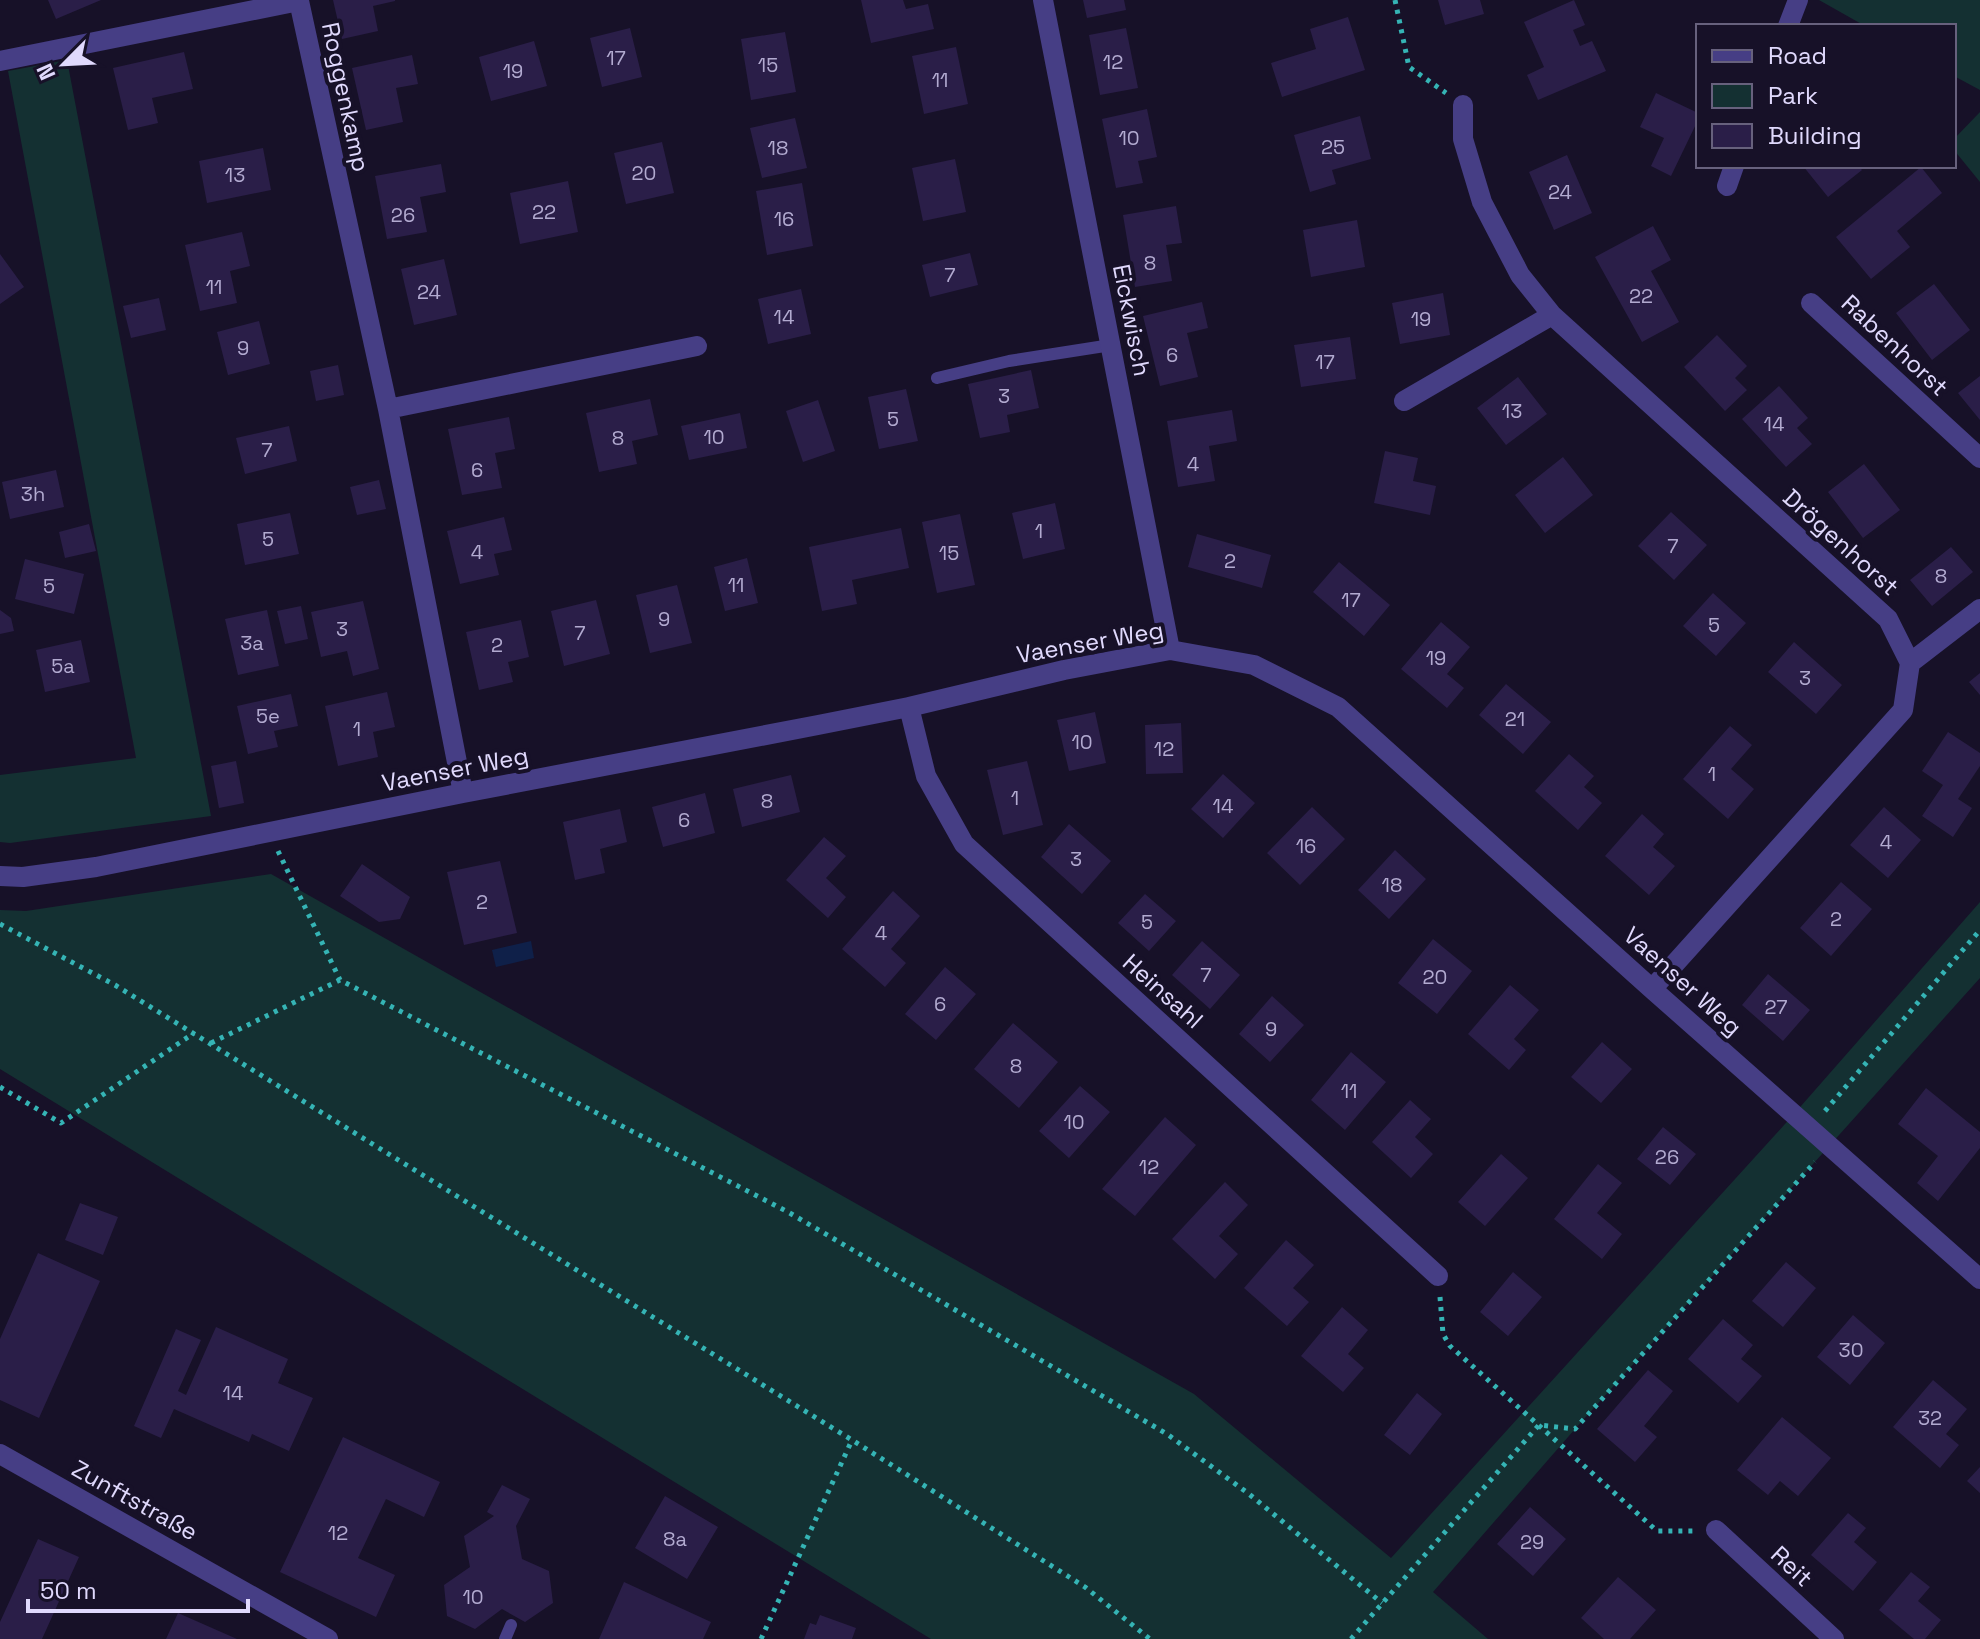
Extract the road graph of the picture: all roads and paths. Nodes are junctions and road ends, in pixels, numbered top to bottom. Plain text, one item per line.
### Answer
1 (1043, 0) edge
2 (1395, 0) edge
3 (1798, 0) edge
4 (1789, 24) edge
5 (0, 61) edge
6 (1463, 105) joint
7 (1733, 168) edge
8 (1727, 186) dead end
9 (1811, 303) dead end
10 (1552, 315) junction
11 (1111, 345) junction
12 (697, 346) dead end
13 (937, 378) dead end
14 (1404, 401) dead end
15 (388, 409) junction
16 (1980, 458) edge
17 (1980, 609) edge
18 (1170, 650) junction
19 (1910, 663) junction
20 (909, 707) junction
21 (463, 793) junction
22 (269, 833) junction
23 (0, 876) edge
24 (0, 924) edge
25 (1980, 930) edge
26 (340, 980) junction
27 (1652, 989) junction
28 (194, 1033) junction
29 (211, 1043) junction
30 (0, 1087) edge
31 (1810, 1129) junction
32 (1829, 1145) junction
33 (1438, 1276) joint
34 (1980, 1279) edge
35 (1539, 1425) junction
36 (852, 1440) junction
37 (0, 1454) edge
38 (1716, 1530) joint
39 (1382, 1603) junction
40 (511, 1625) dead end
41 (328, 1639) edge
42 (505, 1639) edge
43 (761, 1639) edge
44 (1150, 1639) edge
45 (1351, 1639) edge
46 (1834, 1639) edge

1 - 11 street, Eickwisch
2 - 6 path
3 - 4 street
5 - 15 street, Roggenkamp
6 - 10 street, Drögenhorst
7 - 8 street
9 - 16 street, Rabenhorst
10 - 14 street
10 - 19 street, Drögenhorst
11 - 13 lane
11 - 18 street, Eickwisch
12 - 15 street
15 - 21 street, Roggenkamp
17 - 19 street
18 - 20 street, Vaenser Weg
18 - 27 street, Vaenser Weg
19 - 27 street
20 - 21 street, Vaenser Weg
20 - 33 street, Heinsahl
21 - 22 street, Vaenser Weg
22 - 23 street, Vaenser Weg
22 - 26 path
24 - 28 path
25 - 31 path
26 - 29 path
26 - 39 path
27 - 31 street, Vaenser Weg
28 - 29 path
28 - 30 path
29 - 36 path
31 - 32 street, Vaenser Weg
32 - 34 street, Vaenser Weg
32 - 35 path
33 - 35 path
35 - 38 path
35 - 39 path
36 - 43 path
36 - 44 path
37 - 41 street, Zunftstraße
38 - 46 street, Reit
39 - 45 path
40 - 42 lane

